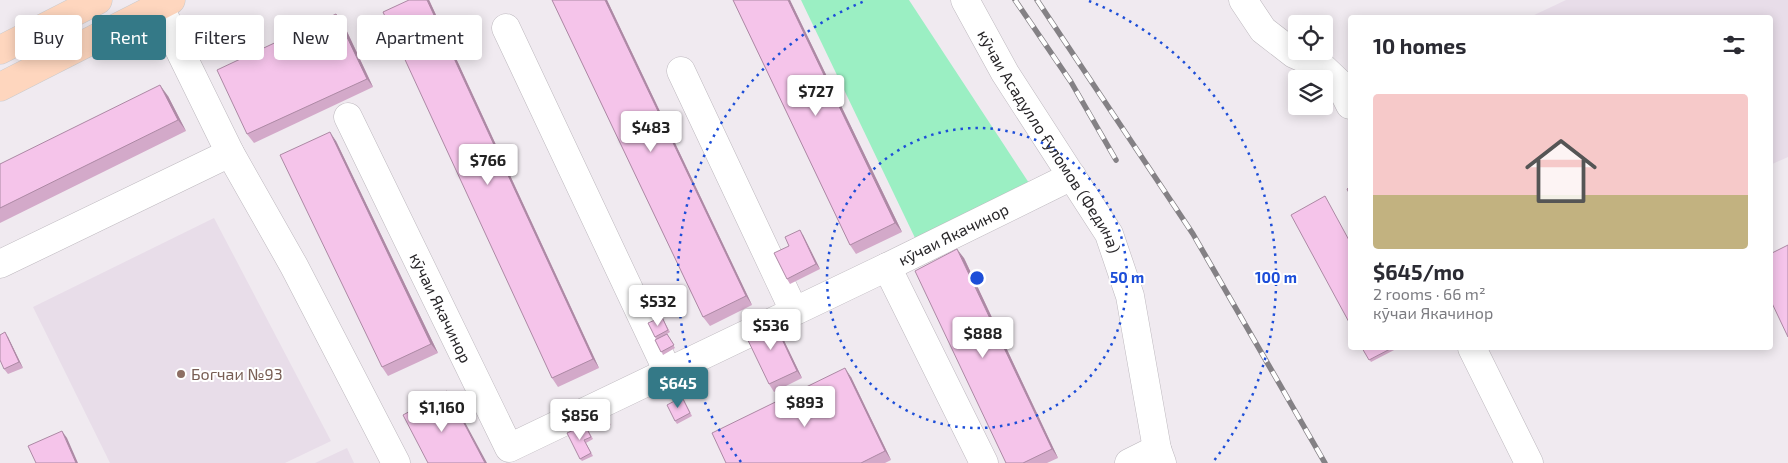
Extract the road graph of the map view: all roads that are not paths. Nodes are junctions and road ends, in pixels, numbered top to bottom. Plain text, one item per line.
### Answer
1 (98, 0) edge
2 (965, 0) edge
3 (1243, 0) edge
4 (165, 3) edge
5 (506, 28) dead end
6 (0, 50) edge
7 (681, 71) dead end
8 (0, 87) edge
9 (1348, 101) edge
10 (348, 117) dead end
11 (230, 153) junction
12 (1072, 176) junction
13 (0, 264) edge
14 (887, 267) junction
15 (794, 311) junction
16 (1473, 350) edge
17 (668, 372) junction
18 (1160, 456) edge
19 (396, 463) edge
20 (984, 463) edge
21 (1129, 463) edge
22 (1529, 463) edge

1 - 6 main road
2 - 12 street, кӯчаи Асадулло Ғуломов (Федина)
3 - 9 street
4 - 8 main road
4 - 11 street
5 - 17 street
7 - 15 street
10 - 17 street, кӯчаи Якачинор
11 - 13 street
11 - 19 street
12 - 14 street, кӯчаи Якачинор
12 - 18 street, кӯчаи Асадулло Ғуломов (Федина)
14 - 15 street, кӯчаи Якачинор
14 - 20 street, кӯчаи Якачинор
15 - 17 street, кӯчаи Якачинор
16 - 22 street
18 - 21 street

